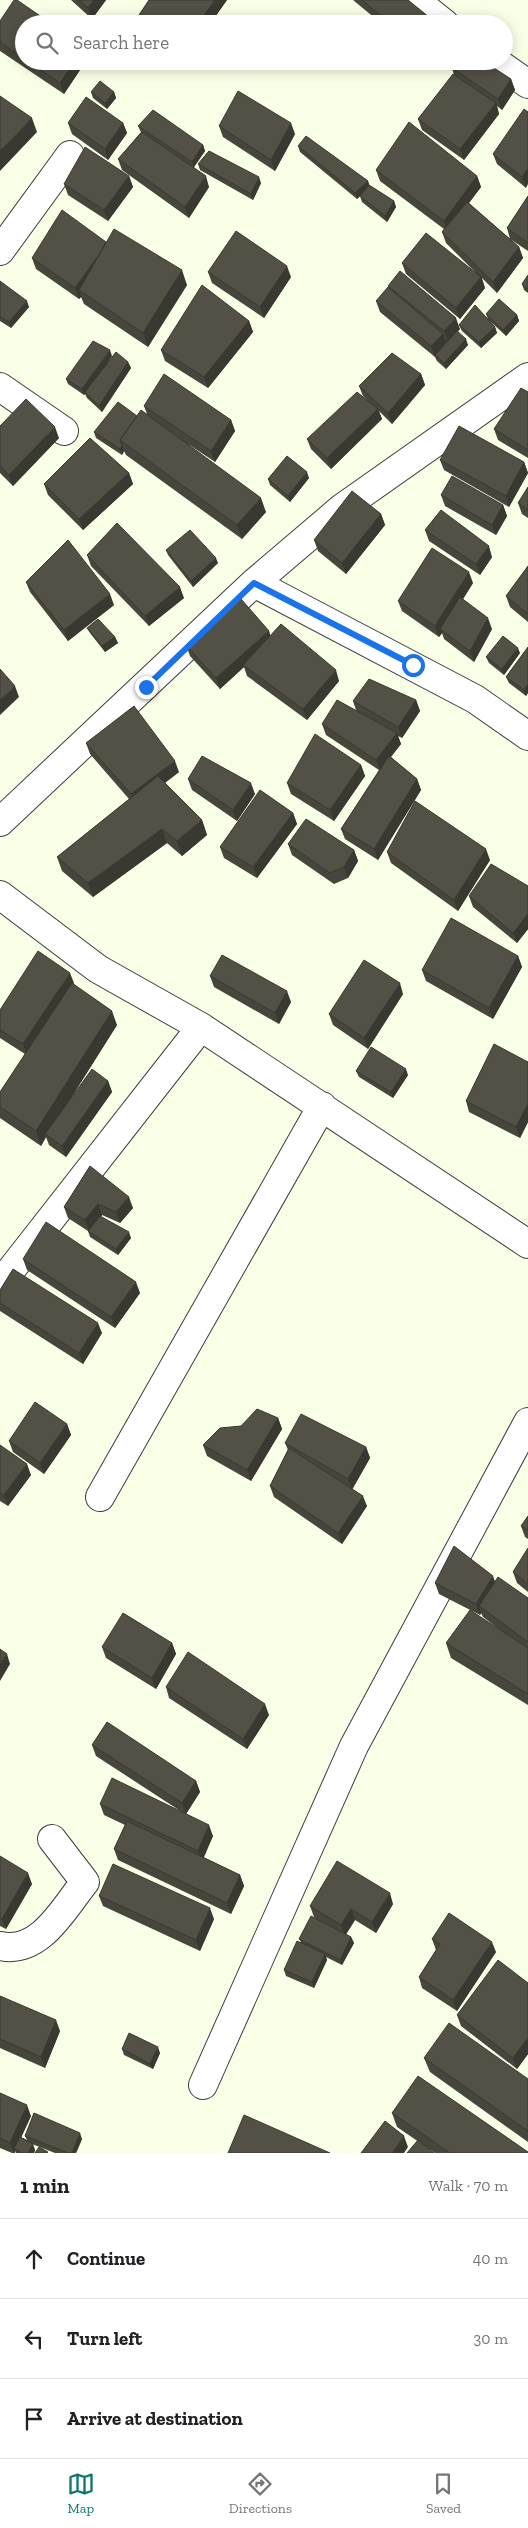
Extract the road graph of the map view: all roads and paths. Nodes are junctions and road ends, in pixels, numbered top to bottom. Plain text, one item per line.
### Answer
1 (415, 0) edge
2 (434, 15) edge
3 (508, 70) edge
4 (528, 84) edge
5 (70, 155) dead end
6 (0, 251) edge
7 (528, 377) edge
8 (0, 387) edge
9 (64, 430) dead end
10 (254, 583) junction
11 (528, 736) edge
12 (0, 822) edge
13 (0, 895) edge
14 (201, 1027) junction
15 (322, 1106) junction
16 (528, 1244) edge
17 (0, 1284) edge
18 (528, 1422) edge
19 (100, 1497) dead end
20 (52, 1839) dead end
21 (0, 1946) edge
22 (203, 2085) dead end

1 - 2 street
3 - 4 street
5 - 6 street
7 - 10 street
8 - 9 street
10 - 11 street
10 - 12 street
13 - 14 street
14 - 15 street
14 - 17 street
15 - 16 street
15 - 19 street
18 - 22 street
20 - 21 street

